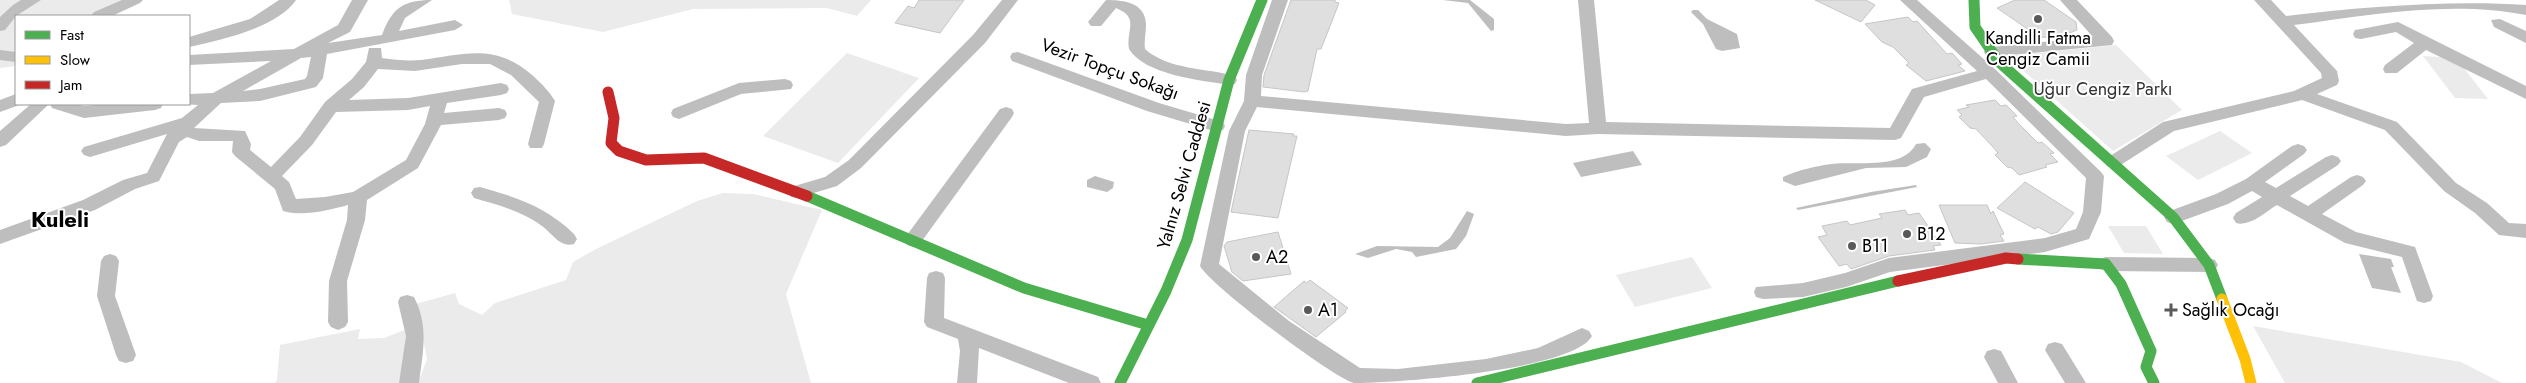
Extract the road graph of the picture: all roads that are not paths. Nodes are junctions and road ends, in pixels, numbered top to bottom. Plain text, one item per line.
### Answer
1 (33, 0) edge
2 (135, 0) edge
3 (288, 0) edge
4 (360, 0) edge
5 (424, 0) edge
6 (1010, 0) edge
7 (1262, 0) edge
8 (1280, 0) edge
9 (1586, 0) edge
10 (1908, 0) edge
11 (1974, 0) edge
12 (2068, 0) edge
13 (2262, 0) edge
14 (2493, 1) edge
15 (2404, 3) edge
16 (2526, 10) edge
17 (101, 15) edge
18 (2284, 21) junction
19 (1096, 22) dead end
20 (455, 24) dead end
21 (0, 26) edge
22 (2361, 34) dead end
23 (382, 39) junction
24 (190, 42) edge
25 (2425, 43) junction
26 (320, 50) junction
27 (1992, 52) junction
28 (298, 53) junction
29 (0, 55) edge
30 (15, 57) edge
31 (1018, 57) dead end
32 (190, 60) edge
33 (374, 63) junction
34 (2390, 69) dead end
35 (1989, 73) junction
36 (1228, 80) junction
37 (785, 85) dead end
38 (501, 89) dead end
39 (608, 92) dead end
40 (2526, 93) edge
41 (2301, 94) junction
42 (218, 97) junction
43 (440, 98) junction
44 (15, 100) edge
45 (190, 100) edge
46 (1252, 101) junction
47 (40, 105) edge
48 (61, 105) edge
49 (146, 105) edge
50 (0, 106) edge
51 (331, 106) junction
52 (679, 112) dead end
53 (1006, 113) dead end
54 (498, 114) dead end
55 (434, 120) junction
56 (186, 126) junction
57 (1216, 126) junction
58 (1598, 128) junction
59 (0, 141) edge
60 (536, 144) dead end
61 (2298, 150) dead end
62 (90, 151) dead end
63 (2332, 161) dead end
64 (2113, 162) junction
65 (272, 176) junction
66 (2357, 181) dead end
67 (2252, 183) junction
68 (797, 192) junction
69 (480, 193) dead end
70 (2276, 196) junction
71 (358, 197) junction
72 (2308, 215) junction
73 (2173, 216) junction
74 (2242, 218) dead end
75 (2526, 230) edge
76 (0, 237) edge
77 (568, 239) dead end
78 (913, 240) junction
79 (110, 261) dead end
80 (2106, 264) junction
81 (2208, 265) junction
82 (936, 278) dead end
83 (1763, 292) dead end
84 (2424, 296) dead end
85 (407, 302) dead end
86 (338, 322) dead end
87 (1148, 325) junction
88 (967, 336) junction
89 (1582, 336) dead end
90 (2054, 350) dead end
91 (126, 355) dead end
92 (1994, 358) dead end
93 (2245, 359) junction
94 (409, 383) edge
95 (967, 383) edge
96 (1088, 383) edge
97 (1120, 383) edge
98 (1477, 383) edge
99 (2008, 383) edge
100 (2076, 383) edge
101 (2154, 383) edge
102 (2251, 383) edge
103 (2264, 383) edge

1 - 21 street
2 - 17 street
3 - 24 street
4 - 28 street
5 - 23 street
6 - 68 street
7 - 36 street, Yalnız Selvi Caddesi
8 - 46 street
9 - 58 street
10 - 35 street
11 - 27 street
12 - 27 street
13 - 18 street
14 - 15 street
14 - 16 street
15 - 18 street
18 - 41 street
19 - 36 street
20 - 23 street
22 - 25 street
23 - 26 street
23 - 33 street
25 - 34 street
25 - 40 street
26 - 28 street
26 - 42 street
27 - 64 street
28 - 32 street
28 - 42 street
29 - 30 street
31 - 57 street, Vezir Topçu Sokağı
33 - 51 street
33 - 60 street
35 - 58 street
35 - 83 street
36 - 57 street, Yalnız Selvi Caddesi
37 - 52 street
38 - 43 street
39 - 68 street
41 - 64 street
41 - 75 street
42 - 45 street
42 - 56 street
43 - 51 street
43 - 55 street
44 - 50 street
46 - 58 street
46 - 89 street
47 - 59 street
48 - 49 street
51 - 65 street
53 - 78 street
54 - 55 street
55 - 71 street
56 - 62 street
56 - 65 street
56 - 76 street
57 - 87 street, Yalnız Selvi Caddesi
61 - 67 street
63 - 70 street
64 - 73 street
65 - 71 street
66 - 72 street
67 - 70 street
67 - 73 street
68 - 78 street
69 - 77 street
70 - 72 street
70 - 74 street
71 - 86 street
72 - 84 street
73 - 81 street
78 - 87 street
79 - 91 street
80 - 81 street
80 - 98 street
80 - 101 street
81 - 93 street
82 - 88 street
85 - 94 street
87 - 97 street, Yalnız Selvi Caddesi
88 - 95 street
88 - 96 street
90 - 100 street
92 - 99 street
93 - 102 street
93 - 103 street

